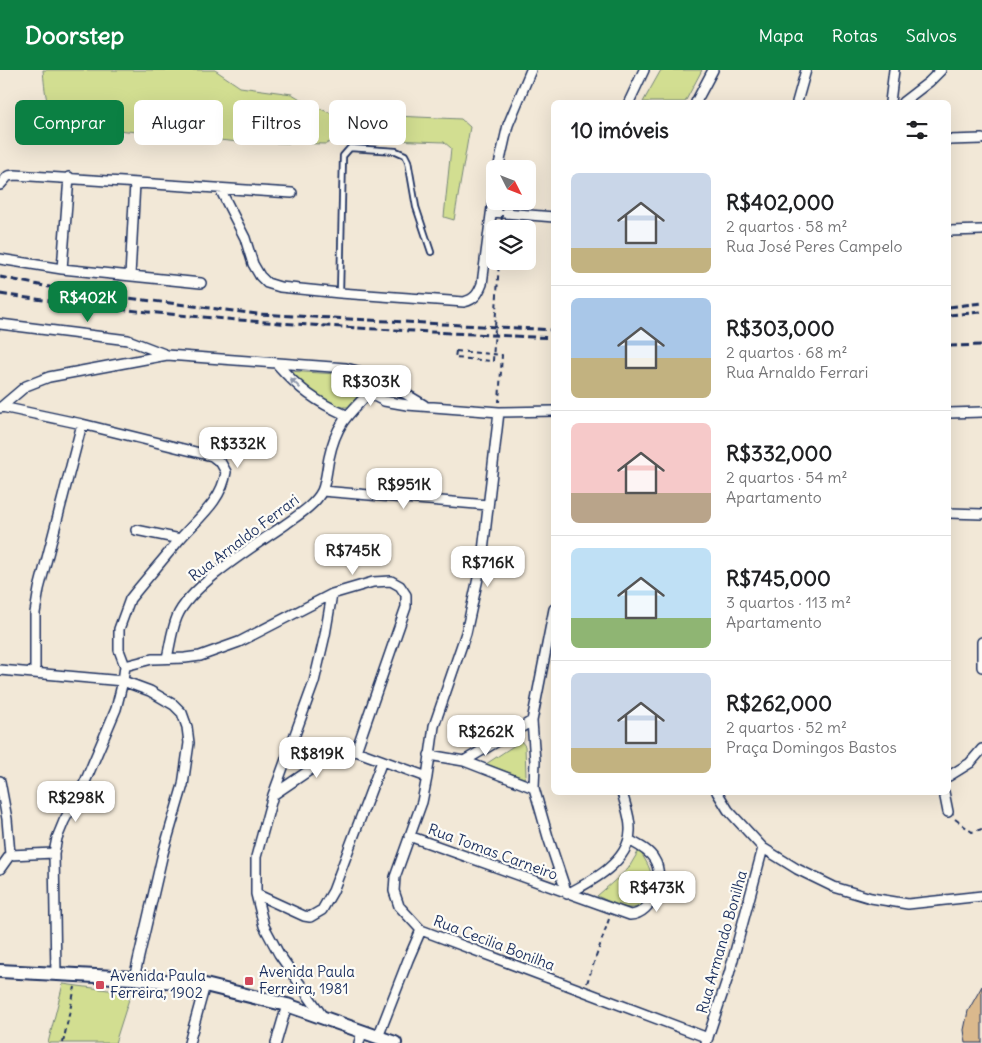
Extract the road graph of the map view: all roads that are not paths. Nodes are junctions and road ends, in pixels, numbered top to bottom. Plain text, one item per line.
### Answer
1 (531, 70) edge
2 (644, 70) edge
3 (712, 70) edge
4 (806, 70) edge
5 (894, 70) edge
6 (940, 70) edge
7 (631, 100) edge
8 (697, 100) edge
9 (798, 100) edge
10 (890, 100) edge
11 (906, 100) edge
12 (982, 139) edge
13 (951, 140) edge
14 (500, 160) edge
15 (69, 177) junction
16 (135, 183) junction
17 (0, 185) edge
18 (220, 189) junction
19 (292, 193) dead end
20 (492, 212) joint
21 (551, 217) edge
22 (982, 230) edge
23 (951, 231) edge
24 (430, 252) dead end
25 (0, 259) edge
26 (62, 269) junction
27 (130, 276) junction
28 (201, 283) dead end
29 (340, 293) junction
30 (0, 324) edge
31 (167, 355) junction
32 (277, 364) junction
33 (346, 368) junction
34 (378, 377) junction
35 (399, 390) junction
36 (369, 391) junction
37 (390, 402) junction
38 (424, 406) junction
39 (1, 407) edge
40 (551, 411) edge
41 (499, 412) junction
42 (982, 412) edge
43 (951, 413) edge
44 (346, 415) junction
45 (82, 424) junction
46 (322, 491) junction
47 (488, 505) junction
48 (951, 513) edge
49 (982, 514) edge
50 (136, 530) dead end
51 (180, 539) junction
52 (332, 594) junction
53 (551, 625) edge
54 (982, 642) edge
55 (167, 658) junction
56 (125, 666) junction
57 (982, 667) edge
58 (0, 670) edge
59 (36, 672) junction
60 (123, 681) junction
61 (532, 721) junction
62 (982, 749) edge
63 (356, 751) junction
64 (429, 755) junction
65 (382, 761) junction
66 (464, 761) junction
67 (951, 775) edge
68 (427, 777) junction
69 (0, 781) edge
70 (534, 788) junction
71 (273, 795) junction
72 (623, 795) edge
73 (719, 795) edge
74 (945, 795) edge
75 (948, 812) road end
76 (409, 836) junction
77 (629, 840) junction
78 (763, 848) junction
79 (54, 853) junction
80 (10, 855) junction
81 (0, 869) edge
82 (256, 894) junction
83 (567, 894) junction
84 (982, 896) edge
85 (421, 930) junction
86 (0, 971) edge
87 (56, 974) junction
88 (134, 978) junction
89 (205, 985) junction
90 (287, 1005) junction
91 (323, 1017) junction
92 (378, 1037) junction
93 (361, 1038) edge
94 (707, 1041) edge
95 (189, 1043) edge
96 (276, 1043) edge
97 (395, 1043) edge

1 - 14 street
2 - 7 street
3 - 8 street
4 - 9 street
5 - 10 street
6 - 11 street
12 - 13 street
15 - 16 street
15 - 17 street
15 - 26 street
16 - 18 street
16 - 27 street
18 - 19 street
18 - 29 street
20 - 21 street
20 - 29 street
22 - 23 street
24 - 29 lane
25 - 26 street
26 - 27 street
27 - 28 street
30 - 31 street
31 - 32 street
31 - 39 street
32 - 33 street
44 -> 32 street
33 - 34 street
33 - 36 street
34 - 35 street
34 - 36 street
35 - 37 street
35 - 38 street
36 - 37 street
36 - 44 street
37 - 38 street
38 - 41 street
39 - 45 street
40 - 41 street
41 - 47 street, Rua Cecilia Bonilha
42 - 43 street
44 - 46 street
45 - 51 street
45 - 59 street
46 - 47 street
46 - 55 street, Rua Arnaldo Ferrari
47 - 64 street, Rua Cecilia Bonilha
48 - 49 street
50 - 51 street
51 - 56 street
52 - 55 street
52 - 63 street
52 - 71 street
53 - 61 street
54 - 57 street
55 - 56 street
56 - 60 street
58 - 59 street
59 - 60 street
60 - 79 street
60 - 88 street
61 - 66 street
61 - 70 street
62 - 67 street
63 - 65 street
63 - 71 street
64 - 66 street
64 - 68 street, Rua Cecilia Bonilha
65 - 68 street
65 - 82 street
66 - 70 street
68 - 76 street, Rua Cecilia Bonilha
69 - 80 street
70 - 83 street
71 - 82 street
72 - 77 street
73 - 78 street
74 - 75 street
76 - 83 street, Rua Tomas Carneiro
76 - 85 street, Rua Cecilia Bonilha
77 - 83 street
77 - 83 street, Rua Tomas Carneiro
78 - 84 street
78 - 94 street, Rua Armando Bonilha
79 - 80 street
79 - 87 street
80 - 81 street
82 - 91 street
85 - 92 street
85 - 94 street, Rua Cecilia Bonilha
86 - 87 main road
87 - 88 main road
88 - 89 main road
89 - 90 main road
89 - 95 street
90 - 91 main road
90 - 96 street
91 - 93 main road
92 - 93 main road
92 - 97 main road

